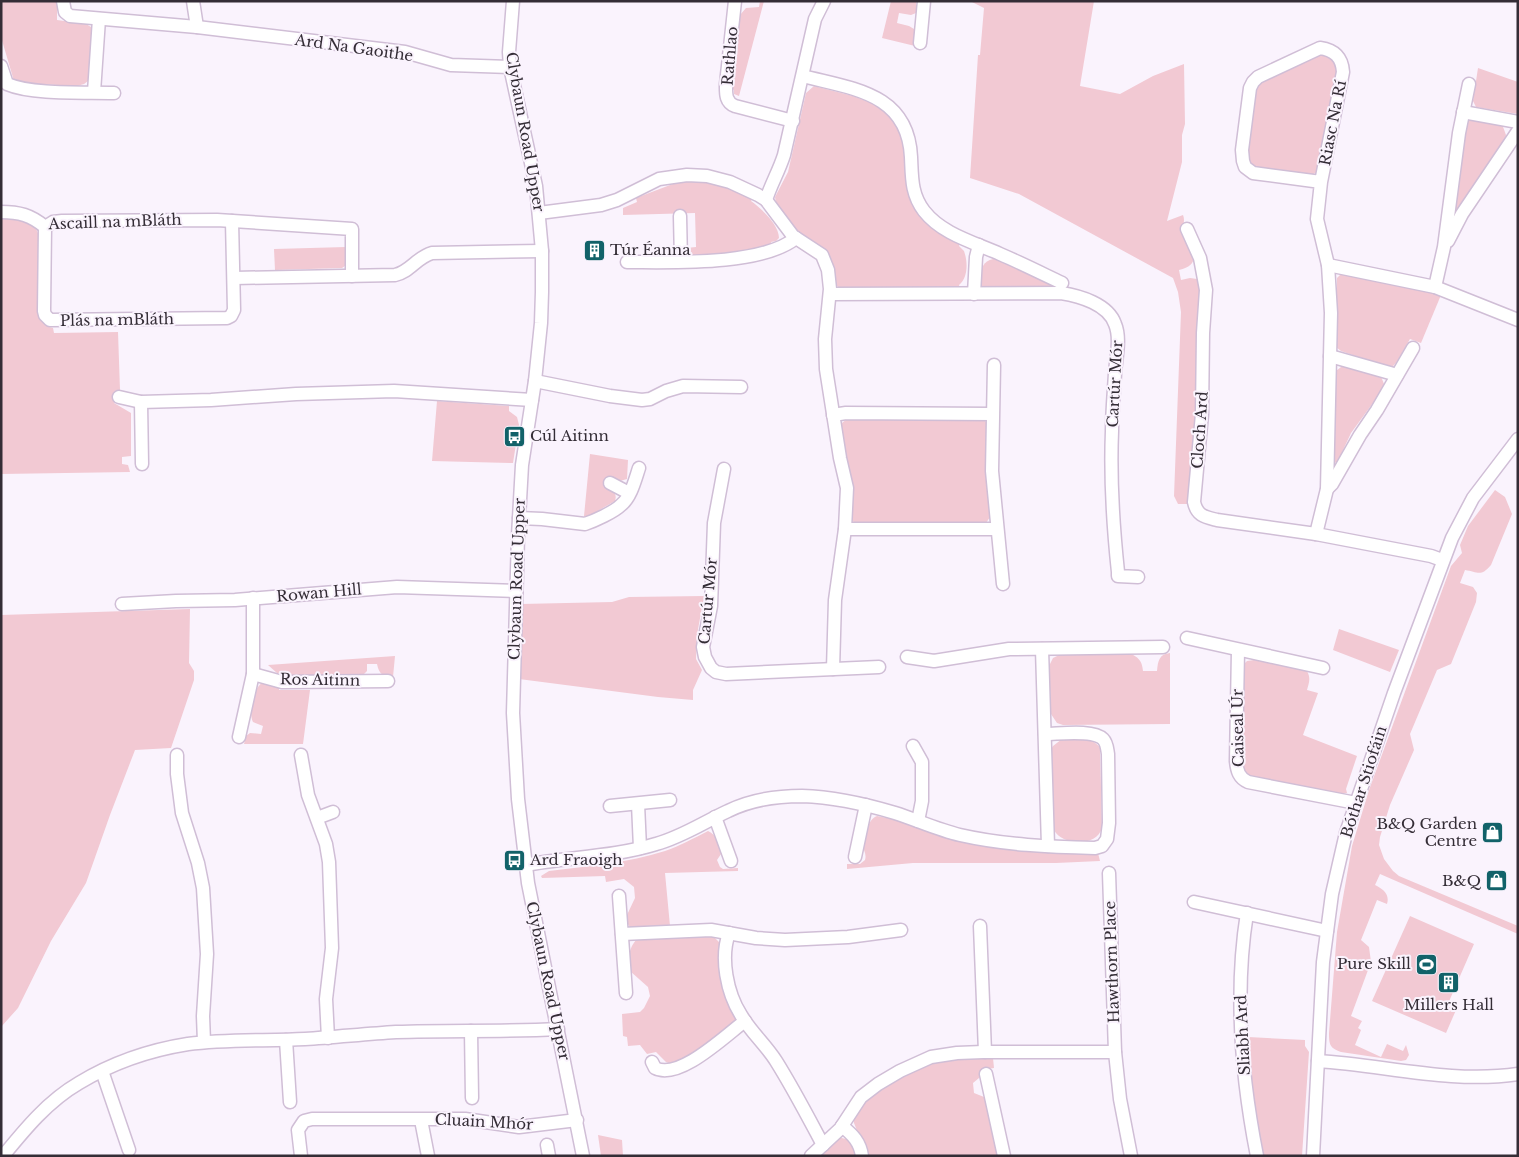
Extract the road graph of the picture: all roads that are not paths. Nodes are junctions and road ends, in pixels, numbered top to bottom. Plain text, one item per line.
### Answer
1 (63, 1) edge
2 (193, 1) edge
3 (513, 1) edge
4 (735, 1) edge
5 (824, 1) edge
6 (924, 1) edge
7 (100, 19) junction
8 (197, 28) junction
9 (920, 43) dead end
10 (1, 66) edge
11 (510, 68) junction
12 (803, 76) junction
13 (1469, 84) dead end
14 (94, 92) junction
15 (114, 93) dead end
16 (1463, 112) junction
17 (793, 122) junction
18 (1518, 122) edge
19 (1518, 131) edge
20 (1321, 182) junction
21 (766, 200) junction
22 (1, 212) edge
23 (539, 213) junction
24 (680, 216) dead end
25 (232, 221) junction
26 (45, 227) junction
27 (1187, 229) dead end
28 (796, 238) junction
29 (979, 245) junction
30 (1444, 247) junction
31 (542, 251) junction
32 (681, 261) junction
33 (627, 262) dead end
34 (1328, 264) junction
35 (352, 276) junction
36 (234, 278) junction
37 (1062, 283) dead end
38 (1435, 287) junction
39 (830, 294) junction
40 (974, 294) junction
41 (1518, 320) edge
42 (1413, 348) dead end
43 (1330, 356) junction
44 (994, 365) dead end
45 (1397, 375) junction
46 (535, 381) junction
47 (740, 387) dead end
48 (119, 397) dead end
49 (532, 400) junction
50 (141, 402) junction
51 (992, 414) junction
52 (833, 415) junction
53 (1518, 439) edge
54 (142, 464) dead end
55 (639, 468) dead end
56 (724, 469) dead end
57 (610, 483) dead end
58 (1327, 489) junction
59 (629, 493) junction
60 (519, 518) junction
61 (845, 529) junction
62 (997, 530) junction
63 (1316, 534) junction
64 (1442, 560) junction
65 (1138, 577) dead end
66 (1003, 584) dead end
67 (516, 591) junction
68 (253, 598) junction
69 (122, 604) dead end
70 (1187, 638) dead end
71 (1163, 647) dead end
72 (1042, 649) junction
73 (1238, 650) junction
74 (907, 657) dead end
75 (879, 668) dead end
76 (1323, 668) dead end
77 (833, 670) junction
78 (254, 674) junction
79 (388, 681) dead end
80 (1045, 734) junction
81 (239, 737) dead end
82 (913, 746) dead end
83 (177, 755) dead end
84 (301, 755) dead end
85 (670, 800) dead end
86 (1356, 803) junction
87 (638, 804) junction
88 (866, 805) junction
89 (610, 806) dead end
90 (333, 812) dead end
91 (716, 817) junction
92 (316, 818) junction
93 (918, 821) junction
94 (1048, 846) junction
95 (640, 848) junction
96 (855, 857) dead end
97 (731, 861) dead end
98 (525, 865) junction
99 (1109, 872) dead end
100 (619, 896) dead end
101 (1194, 902) dead end
102 (1247, 913) junction
103 (980, 926) dead end
104 (902, 930) dead end
105 (1326, 931) junction
106 (729, 933) junction
107 (622, 934) junction
108 (626, 993) dead end
109 (745, 1021) junction
110 (558, 1029) junction
111 (471, 1031) junction
112 (328, 1038) junction
113 (286, 1040) junction
114 (204, 1042) junction
115 (985, 1052) junction
116 (1115, 1052) junction
117 (1318, 1061) junction
118 (652, 1062) dead end
119 (102, 1071) junction
120 (986, 1074) dead end
121 (1518, 1074) edge
122 (472, 1098) dead end
123 (290, 1102) dead end
124 (421, 1120) junction
125 (576, 1120) junction
126 (842, 1126) junction
127 (823, 1145) junction
128 (129, 1150) dead end
129 (2, 1156) edge
130 (300, 1156) edge
131 (428, 1156) edge
132 (583, 1156) edge
133 (811, 1156) edge
134 (862, 1156) edge
135 (1004, 1156) edge
136 (1131, 1156) edge
137 (1257, 1156) edge
138 (1313, 1156) edge

1 - 7 street, Ard Na Gaoithe
2 - 8 street
3 - 11 street, Clybaun Road Upper
4 - 17 street, Rathlao
5 - 12 street
6 - 9 street
7 - 8 street, Ard Na Gaoithe
7 - 14 street
8 - 11 street, Ard Na Gaoithe
10 - 14 street
11 - 23 street, Clybaun Road Upper
12 - 17 street
12 - 29 street
13 - 16 street
14 - 15 street
16 - 18 street
16 - 30 street
17 - 21 street
19 - 30 street
20 - 20 street, Riasc Na Rí
20 - 34 street, Riasc Na Rí
21 - 23 street
21 - 28 street
22 - 26 street, Ascaill na mBláth
23 - 31 street, Clybaun Road Upper
24 - 32 street
25 - 26 street, Ascaill na mBláth
25 - 35 street, Ascaill na mBláth
25 - 36 street
26 - 36 street, Plás na mBláth
27 - 63 street, Cloch Ard
28 - 32 street
28 - 39 street
29 - 37 street
29 - 40 street
30 - 38 street
31 - 35 street
31 - 46 street, Clybaun Road Upper
32 - 33 street
34 - 38 street
34 - 43 street, Riasc Na Rí
35 - 36 street
38 - 41 street
39 - 40 street, Cartúr Mór
39 - 52 street
40 - 65 street, Cartúr Mór
42 - 45 street
43 - 45 street
43 - 58 street
44 - 51 street
45 - 58 street
46 - 47 street
46 - 49 street, Clybaun Road Upper
48 - 50 street
49 - 50 street
49 - 60 street, Clybaun Road Upper
50 - 54 street
51 - 52 street
51 - 62 street
52 - 61 street
53 - 64 street, Bóthar Stiofáin
55 - 59 street
56 - 77 street, Cartúr Mór
57 - 59 street
58 - 63 street
59 - 60 street
60 - 67 street, Clybaun Road Upper
61 - 62 street
61 - 77 street
62 - 66 street
63 - 64 street, Cloch Ard
64 - 86 street, Bóthar Stiofáin
67 - 68 street, Rowan Hill
67 - 98 street, Clybaun Road Upper
68 - 69 street, Rowan Hill
68 - 78 street
70 - 73 street
71 - 72 street
72 - 74 street
72 - 80 street
73 - 76 street
73 - 86 street, Caiseal Úr
75 - 77 street, Cartúr Mór
78 - 79 street, Ros Aitinn
78 - 81 street
80 - 94 street
80 - 94 street
82 - 93 street
83 - 114 street
84 - 92 street
85 - 87 street
86 - 105 street, Bóthar Stiofáin
87 - 89 street
87 - 95 street
88 - 91 street
88 - 93 street
88 - 96 street
90 - 92 street
91 - 95 street
91 - 97 street
92 - 112 street
93 - 94 street
95 - 98 street
98 - 110 street, Clybaun Road Upper
99 - 116 street, Hawthorn Place
100 - 107 street
101 - 102 street
102 - 105 street
102 - 137 street, Sliabh Ard
103 - 115 street
104 - 106 street
105 - 117 street, Bóthar Stiofáin
106 - 107 street
106 - 109 street
107 - 108 street
109 - 118 street
109 - 127 street
110 - 111 street
110 - 125 street, Clybaun Road Upper
111 - 112 street
111 - 122 street
112 - 113 street
113 - 114 street
113 - 123 street
114 - 119 street
115 - 116 street
115 - 126 street
116 - 136 street, Hawthorn Place
117 - 121 street
117 - 138 street, Bóthar Stiofáin
119 - 128 street
119 - 129 street
120 - 135 street
124 - 125 street, Cluain Mhór
124 - 130 street, Cluain Mhór
124 - 131 street, Cluain Mhór
125 - 132 street, Clybaun Road Upper
126 - 127 street
126 - 134 street
127 - 133 street

